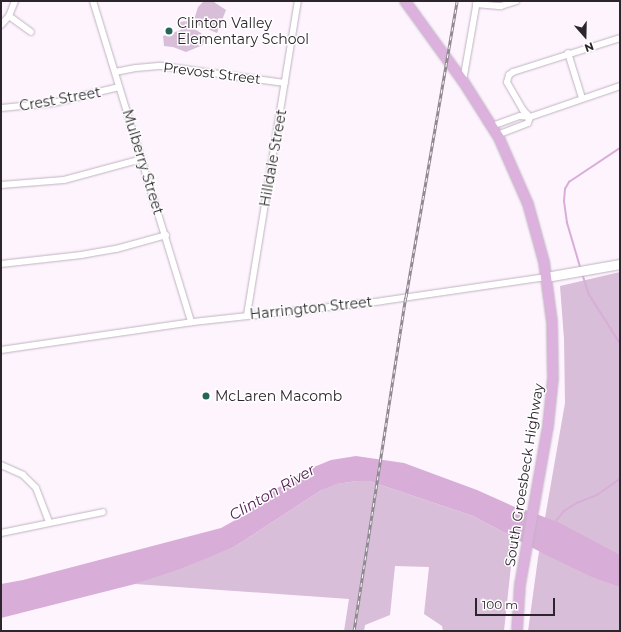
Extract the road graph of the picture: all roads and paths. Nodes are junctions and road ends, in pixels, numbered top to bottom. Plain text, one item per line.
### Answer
1 (15, 1) edge
2 (93, 1) edge
3 (298, 1) edge
4 (405, 1) edge
5 (512, 1) edge
6 (476, 2) edge
7 (9, 16) junction
8 (1, 25) edge
9 (31, 32) dead end
10 (620, 38) edge
11 (568, 53) junction
12 (115, 72) junction
13 (463, 81) junction
14 (285, 83) junction
15 (620, 86) edge
16 (119, 87) junction
17 (582, 98) junction
18 (1, 108) edge
19 (530, 117) junction
20 (494, 130) junction
21 (142, 159) junction
22 (1, 185) edge
23 (166, 235) junction
24 (1, 264) edge
25 (620, 264) edge
26 (546, 277) junction
27 (247, 315) junction
28 (192, 322) junction
29 (1, 350) edge
30 (1, 465) edge
31 (103, 512) dead end
32 (49, 522) junction
33 (1, 533) edge
34 (517, 631) edge

1 - 7 street
2 - 12 street, Mulberry Street
3 - 14 street, Hilldale Street
4 - 13 main road, South Groesbeck Highway
5 - 6 street
6 - 13 street
7 - 8 street
7 - 9 street
10 - 11 street
11 - 17 street
11 - 19 street
12 - 14 street, Prevost Street
12 - 16 street, Mulberry Street
13 - 20 main road, South Groesbeck Highway
14 - 27 street, Hilldale Street
15 - 17 street
16 - 18 street, Crest Street
16 - 21 street, Mulberry Street
17 - 19 street
19 - 20 street
19 - 20 street
20 - 26 main road, South Groesbeck Highway
21 - 22 street
21 - 23 street, Mulberry Street
23 - 24 street
23 - 28 street, Mulberry Street
25 - 26 street, Harrington Street
26 - 27 street, Harrington Street
26 - 34 main road, South Groesbeck Highway
27 - 28 street, Harrington Street
28 - 29 street, Harrington Street
30 - 32 street
31 - 32 street
32 - 33 street

